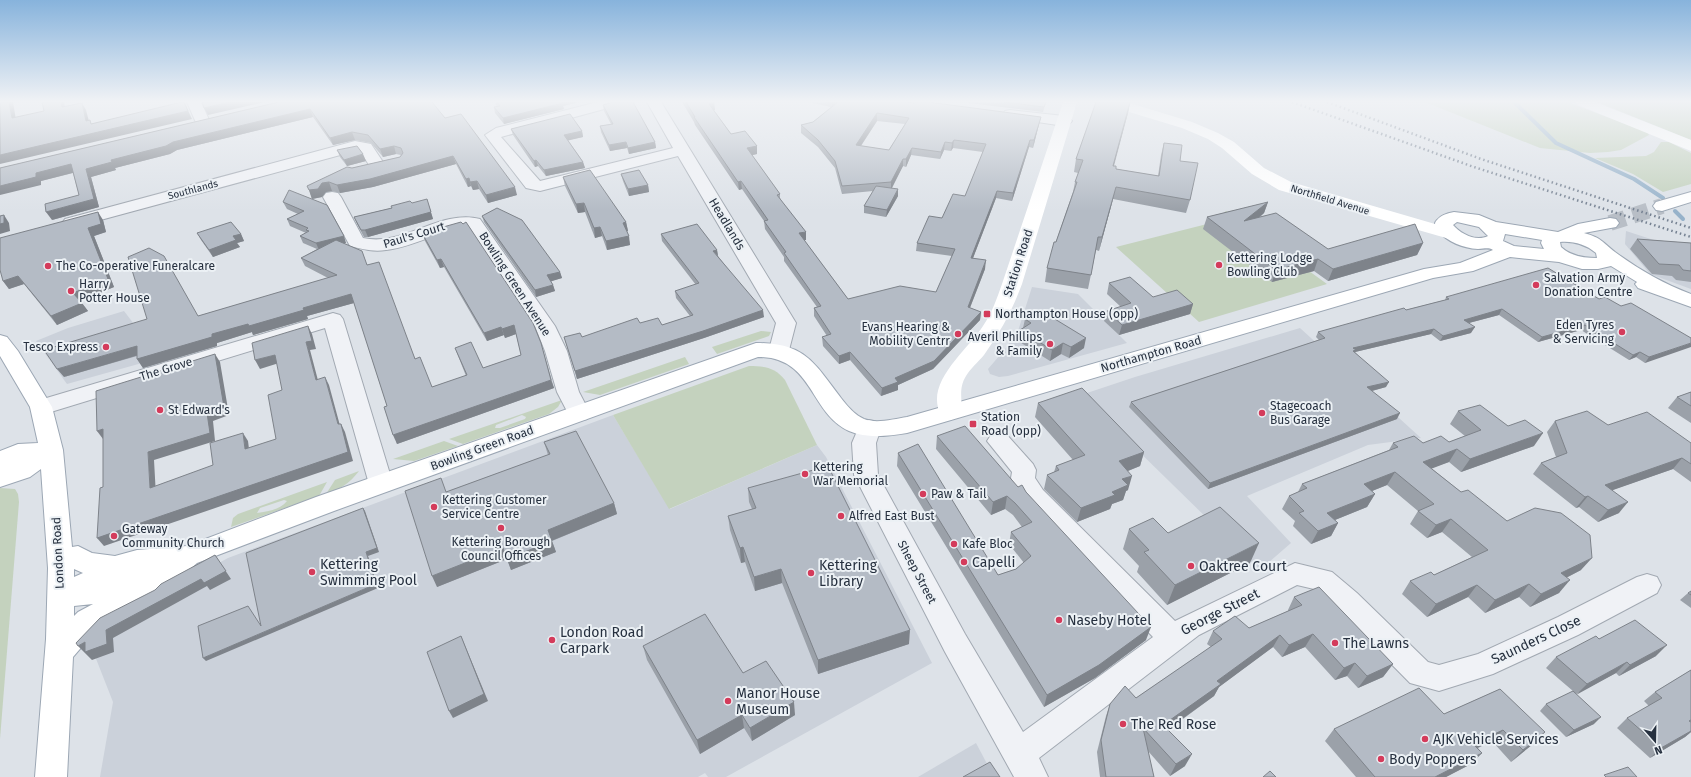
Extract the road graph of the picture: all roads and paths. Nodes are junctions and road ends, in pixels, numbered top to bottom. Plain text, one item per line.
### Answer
1 (494, 138) edge
2 (676, 138) edge
3 (1058, 138) edge
4 (1217, 138) edge
5 (1672, 138) edge
6 (1691, 146) edge
7 (683, 150) junction
8 (376, 165) edge
9 (332, 197) dead end
10 (1691, 197) edge
11 (1662, 206) tunnel mouth
12 (474, 223) joint
13 (53, 228) edge
14 (1454, 231) junction
15 (1561, 236) junction
16 (1495, 243) junction
17 (1564, 257) junction
18 (1602, 257) junction
19 (1431, 273) junction
20 (1691, 301) edge
21 (0, 342) edge
22 (779, 350) junction
23 (41, 407) junction
24 (950, 412) junction
25 (579, 413) junction
26 (869, 428) junction
27 (999, 441) dead end
28 (51, 450) junction
29 (0, 460) edge
30 (0, 478) edge
31 (381, 484) junction
32 (60, 558) junction
33 (180, 563) junction
34 (115, 567) junction
35 (1647, 585) dead end
36 (61, 599) junction
37 (1172, 637) junction
38 (59, 653) junction
39 (1420, 674) joint
40 (1026, 766) edge
41 (51, 777) edge

1 - 7 street
2 - 7 street, Headlands
3 - 24 main road, Station Road
4 - 14 main road, Northfield Avenue
5 - 6 main road
7 - 22 street, Headlands
8 - 13 street, Southlands
9 - 12 street, Paul's Court
10 - 11 main road
12 - 25 street, Bowling Green Avenue
14 - 16 main road
14 - 16 main road
14 - 19 main road, Northampton Road
15 - 16 main road
15 - 17 main road
15 - 18 main road
15 - 18 main road
16 - 17 main road
16 - 19 main road, Northampton Road
17 - 18 main road
18 - 20 main road
19 - 24 main road, Northampton Road
21 - 23 main road, London Road
22 - 25 main road, Bowling Green Road
22 - 26 main road
23 - 28 main road, London Road
23 - 31 street, The Grove
24 - 26 main road, Northampton Road
25 - 31 main road, Bowling Green Road
26 - 40 street, Sheep Street
27 - 37 street
28 - 29 main road
28 - 30 main road
28 - 32 main road, London Road
31 - 33 main road, Bowling Green Road
32 - 34 main road
32 - 36 main road, London Road
33 - 34 main road, Bowling Green Road
33 - 36 main road, Bowling Green Road
33 - 38 main road
34 - 36 main road, Bowling Green Road
35 - 39 street, Saunders Close
36 - 38 main road, London Road
37 - 39 street, George Street
37 - 40 street, George Street
38 - 41 main road, London Road

